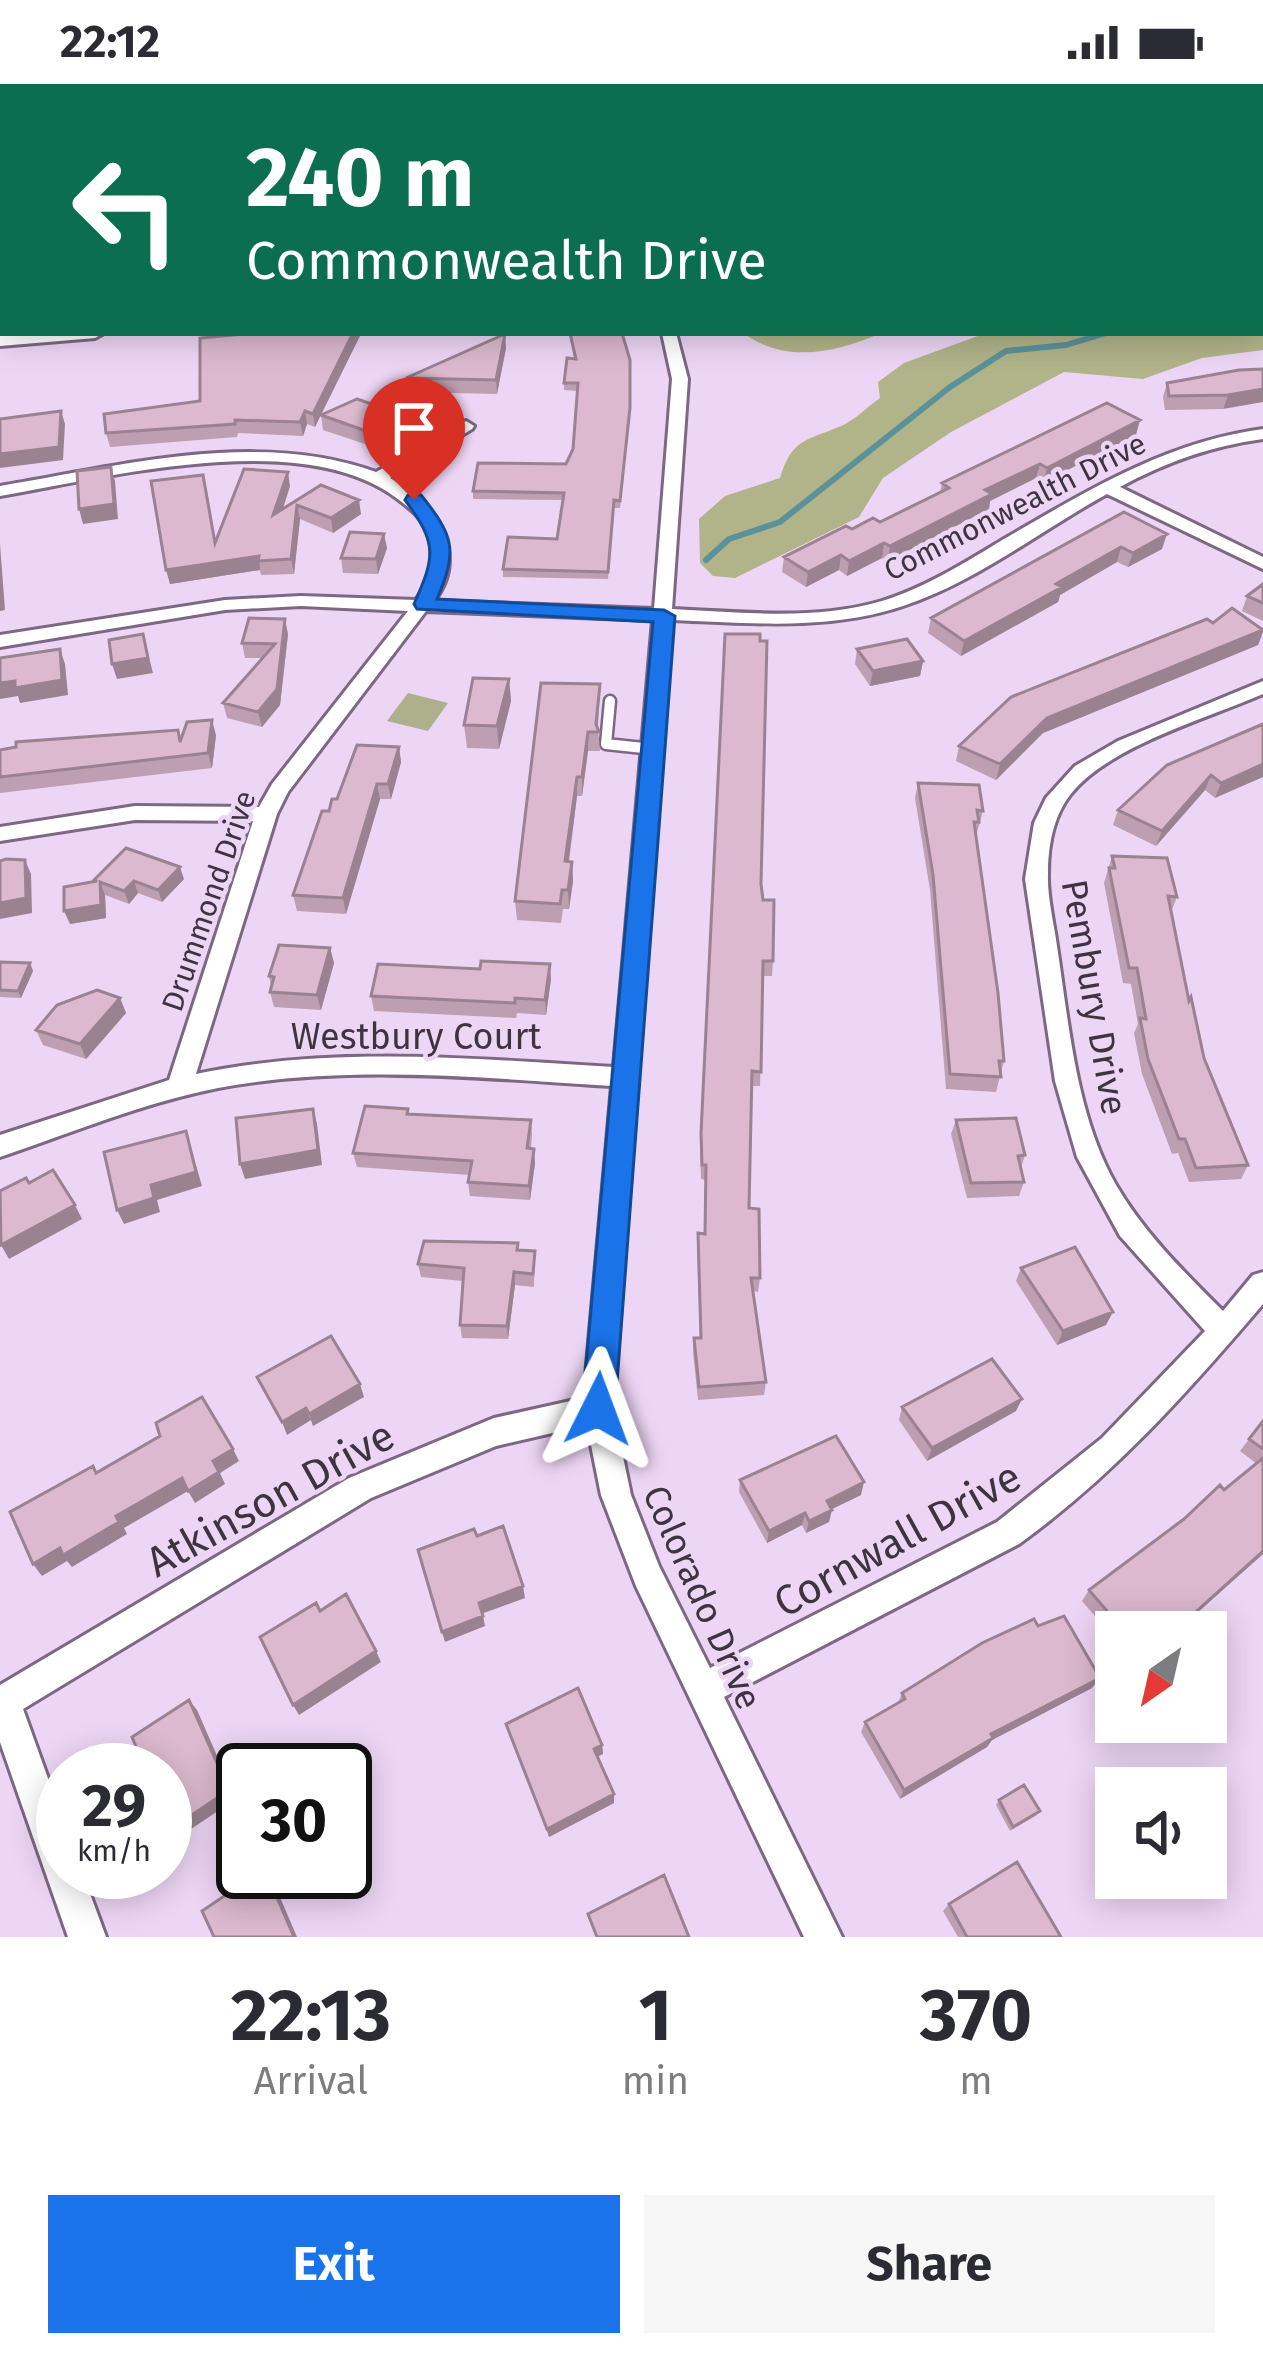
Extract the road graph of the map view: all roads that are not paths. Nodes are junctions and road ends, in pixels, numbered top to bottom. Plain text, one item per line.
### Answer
1 (59, 336) edge
2 (670, 336) edge
3 (0, 341) edge
4 (466, 426) dead end
5 (1263, 434) edge
6 (378, 478) junction
7 (1110, 489) junction
8 (0, 491) edge
9 (1263, 564) edge
10 (424, 604) junction
11 (664, 616) junction
12 (0, 641) edge
13 (1263, 687) edge
14 (610, 701) dead end
15 (653, 748) junction
16 (266, 814) junction
17 (0, 834) edge
18 (626, 1077) junction
19 (179, 1088) junction
20 (0, 1146) edge
21 (1263, 1284) edge
22 (1223, 1330) junction
23 (598, 1409) junction
24 (703, 1690) junction
25 (2, 1703) edge
26 (36, 1797) edge
27 (73, 1899) edge
28 (87, 1937) edge
29 (823, 1937) edge

1 - 3 street
2 - 11 street, Colorado Drive
4 - 6 street
5 - 7 street, Commonwealth Drive
6 - 8 street, Drummond Drive
6 - 10 street, Drummond Drive
7 - 9 street
7 - 11 street, Commonwealth Drive
10 - 11 street, Commonwealth Drive
10 - 12 street, Commonwealth Drive
10 - 16 street, Drummond Drive
11 - 15 street, Colorado Drive
13 - 22 street, Pembury Drive
14 - 15 lane
15 - 18 street, Colorado Drive
16 - 17 street
16 - 19 street, Drummond Drive
18 - 19 street, Westbury Court
18 - 23 street, Colorado Drive
19 - 20 street, Westbury Court
21 - 22 street, Cornwall Drive
22 - 24 street, Cornwall Drive
23 - 24 street, Colorado Drive
23 - 25 street, Atkinson Drive
24 - 29 street, Colorado Drive
25 - 26 street
27 - 28 street

